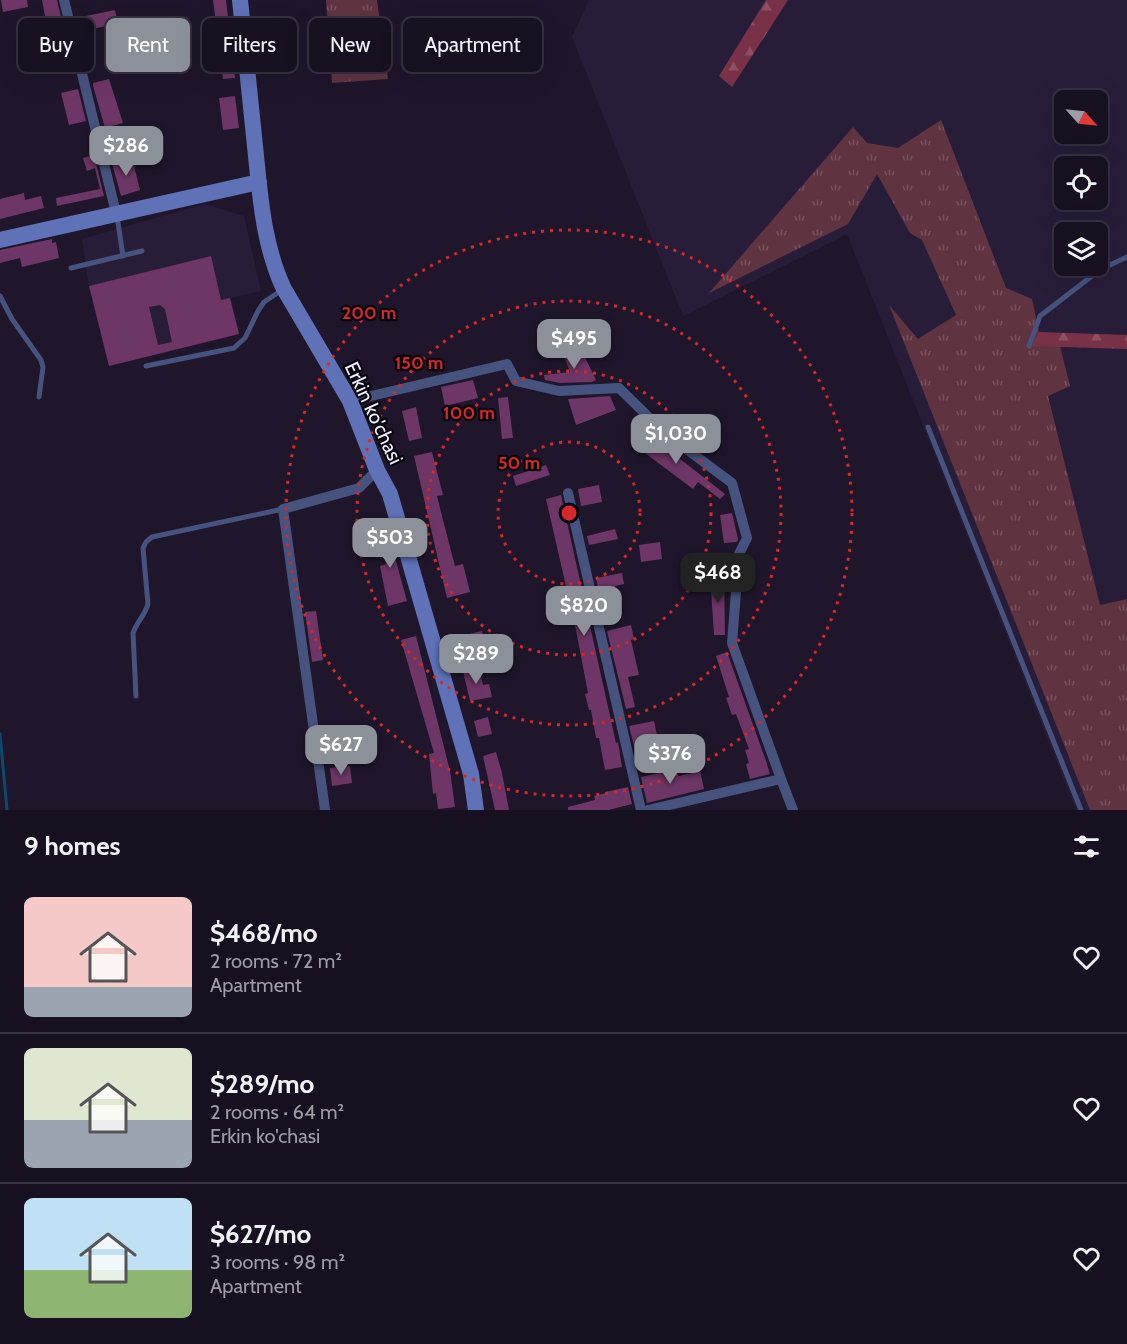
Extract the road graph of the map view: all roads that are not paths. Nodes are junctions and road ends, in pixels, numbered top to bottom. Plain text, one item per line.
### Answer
1 (64, 0) edge
2 (240, 0) edge
3 (259, 182) junction
4 (116, 213) junction
5 (0, 240) edge
6 (142, 251) dead end
7 (123, 256) junction
8 (1127, 257) edge
9 (71, 268) dead end
10 (284, 289) junction
11 (0, 296) edge
12 (1029, 346) dead end
13 (146, 366) dead end
14 (39, 397) dead end
15 (350, 401) junction
16 (928, 427) dead end
17 (377, 470) junction
18 (568, 492) dead end
19 (283, 509) junction
20 (136, 696) dead end
21 (781, 779) junction
22 (324, 810) edge
23 (476, 810) edge
24 (641, 810) edge
25 (648, 810) edge
26 (793, 810) edge
27 (1081, 810) edge

1 - 4 street
2 - 3 main road, Erkin ko'chasi
3 - 4 main road
3 - 10 main road, Erkin ko'chasi
4 - 5 main road
4 - 7 lane
6 - 7 lane
7 - 9 lane
8 - 12 lane
10 - 13 lane
10 - 15 main road, Erkin ko'chasi
11 - 14 lane
15 - 17 main road, Erkin ko'chasi
15 - 21 street
16 - 27 lane
17 - 19 street
17 - 23 main road, Erkin ko'chasi
18 - 24 street
19 - 20 lane
19 - 22 street
21 - 25 street
21 - 26 street

